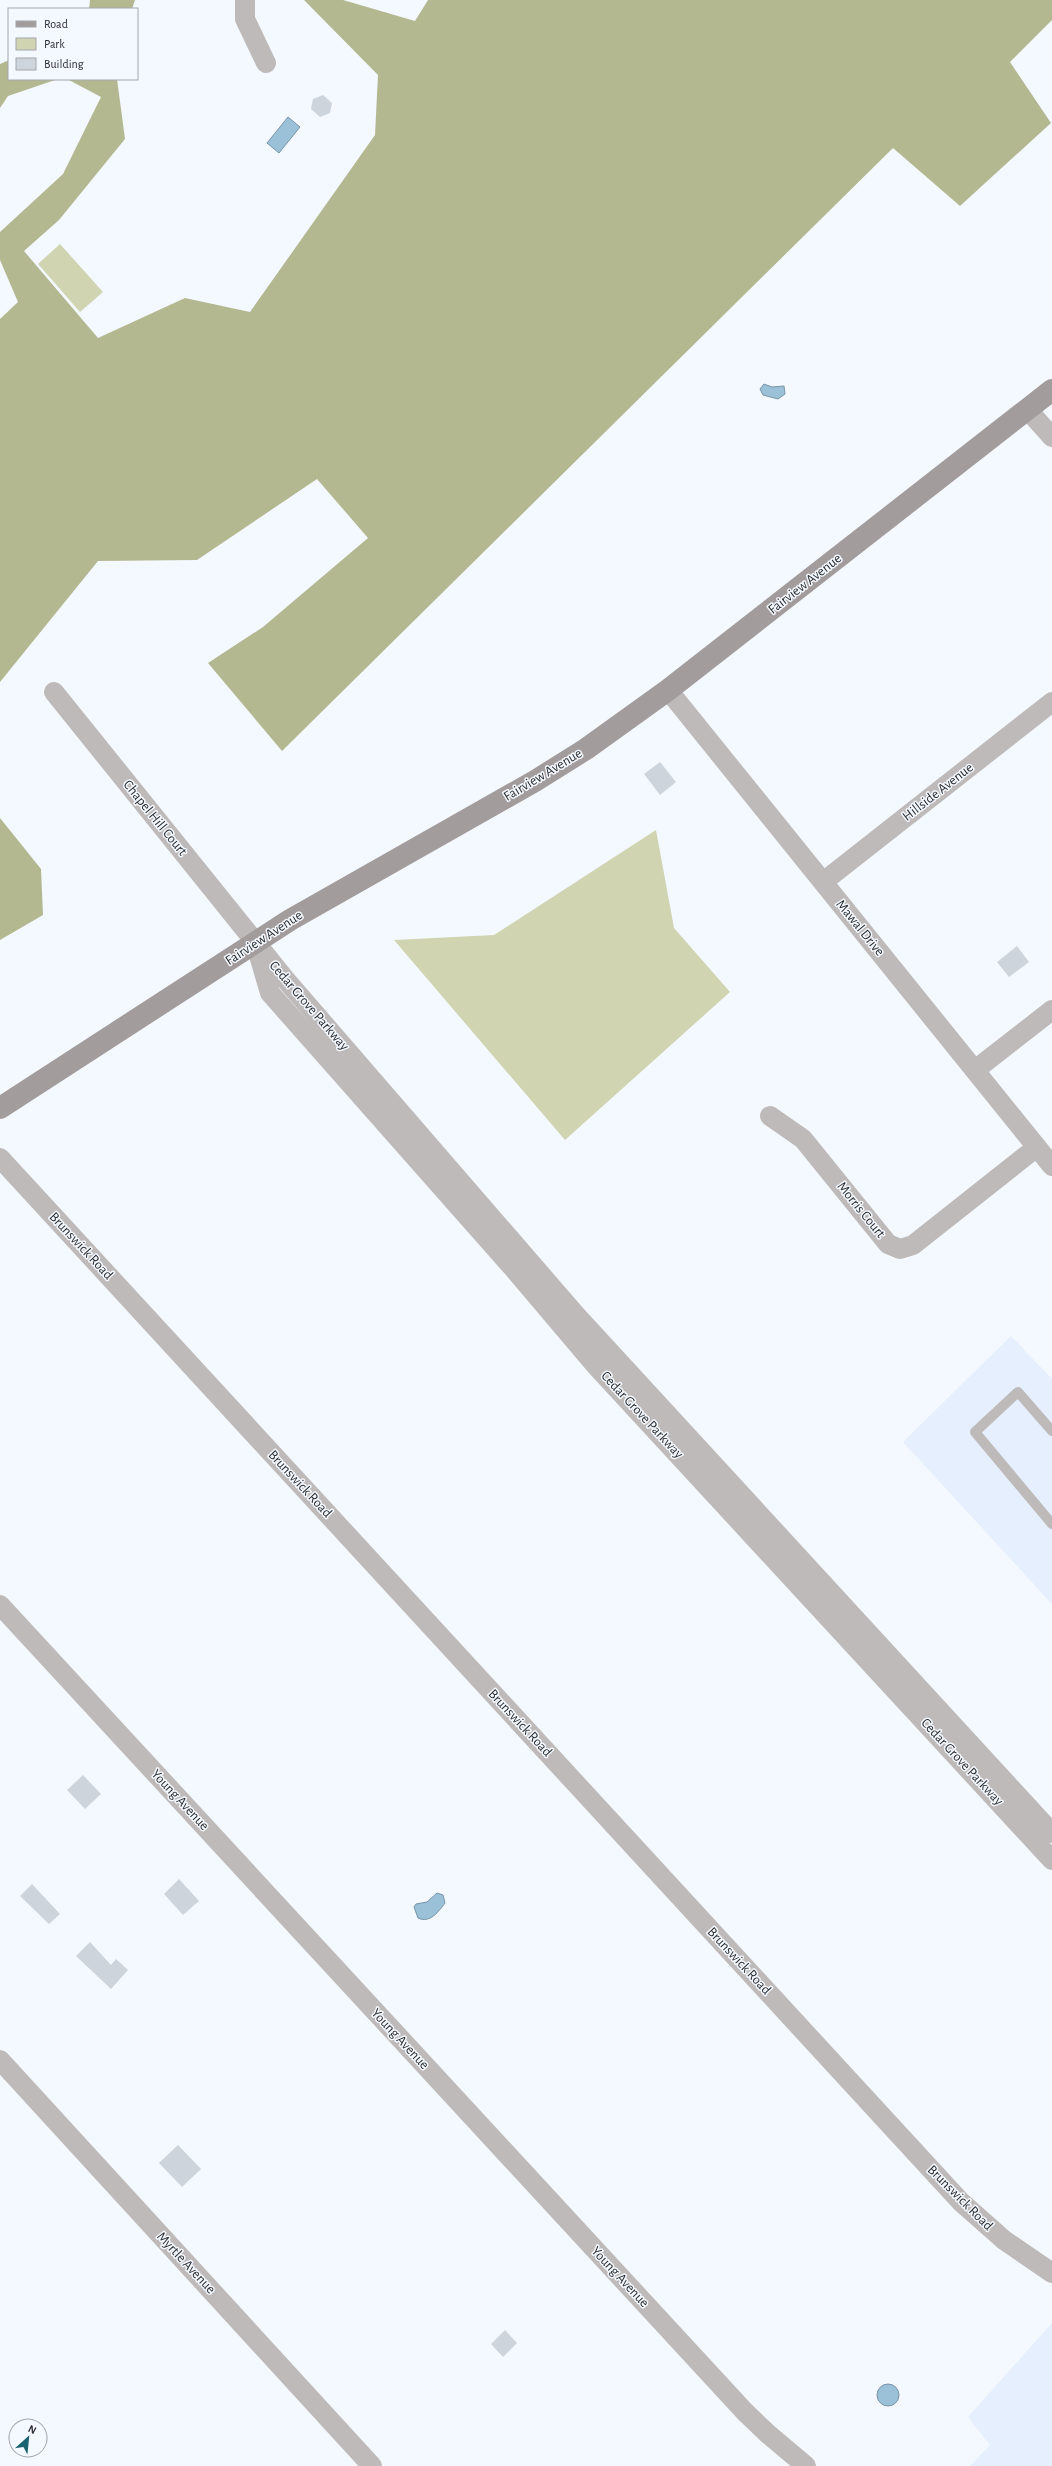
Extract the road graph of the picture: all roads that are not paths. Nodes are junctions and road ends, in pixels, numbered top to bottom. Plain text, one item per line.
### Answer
1 (245, 0) edge
2 (266, 63) dead end
3 (1052, 390) edge
4 (1028, 410) junction
5 (1052, 437) edge
6 (668, 690) junction
7 (54, 692) dead end
8 (1052, 702) edge
9 (823, 882) junction
10 (255, 944) junction
11 (1052, 1010) edge
12 (975, 1070) junction
13 (0, 1108) edge
14 (770, 1116) dead end
15 (1037, 1147) junction
16 (0, 1158) edge
17 (1052, 1166) edge
18 (1052, 1431) edge
19 (1052, 1524) edge
20 (0, 1605) edge
21 (886, 1667) junction
22 (1052, 1833) edge
23 (1049, 1852) edge
24 (0, 2060) edge
25 (1052, 2274) edge
26 (372, 2466) edge
27 (806, 2466) edge

1 - 2 street
3 - 4 main road, Fairview Avenue
4 - 5 street
4 - 6 main road, Fairview Avenue
6 - 9 street, Mawal Drive
6 - 10 main road, Fairview Avenue
7 - 10 street, Chapel Hill Court
8 - 9 street, Hillside Avenue
9 - 12 street, Mawal Drive
10 - 13 main road, Fairview Avenue
10 - 21 street, Cedar Grove Parkway
11 - 12 street
12 - 15 street, Mawal Drive
14 - 15 street, Morris Court
15 - 17 street, Mawal Drive
16 - 25 street, Brunswick Road
18 - 19 lane
20 - 27 street, Young Avenue
21 - 22 street, Cedar Grove Parkway
21 - 23 street, Cedar Grove Parkway
24 - 26 street, Myrtle Avenue

